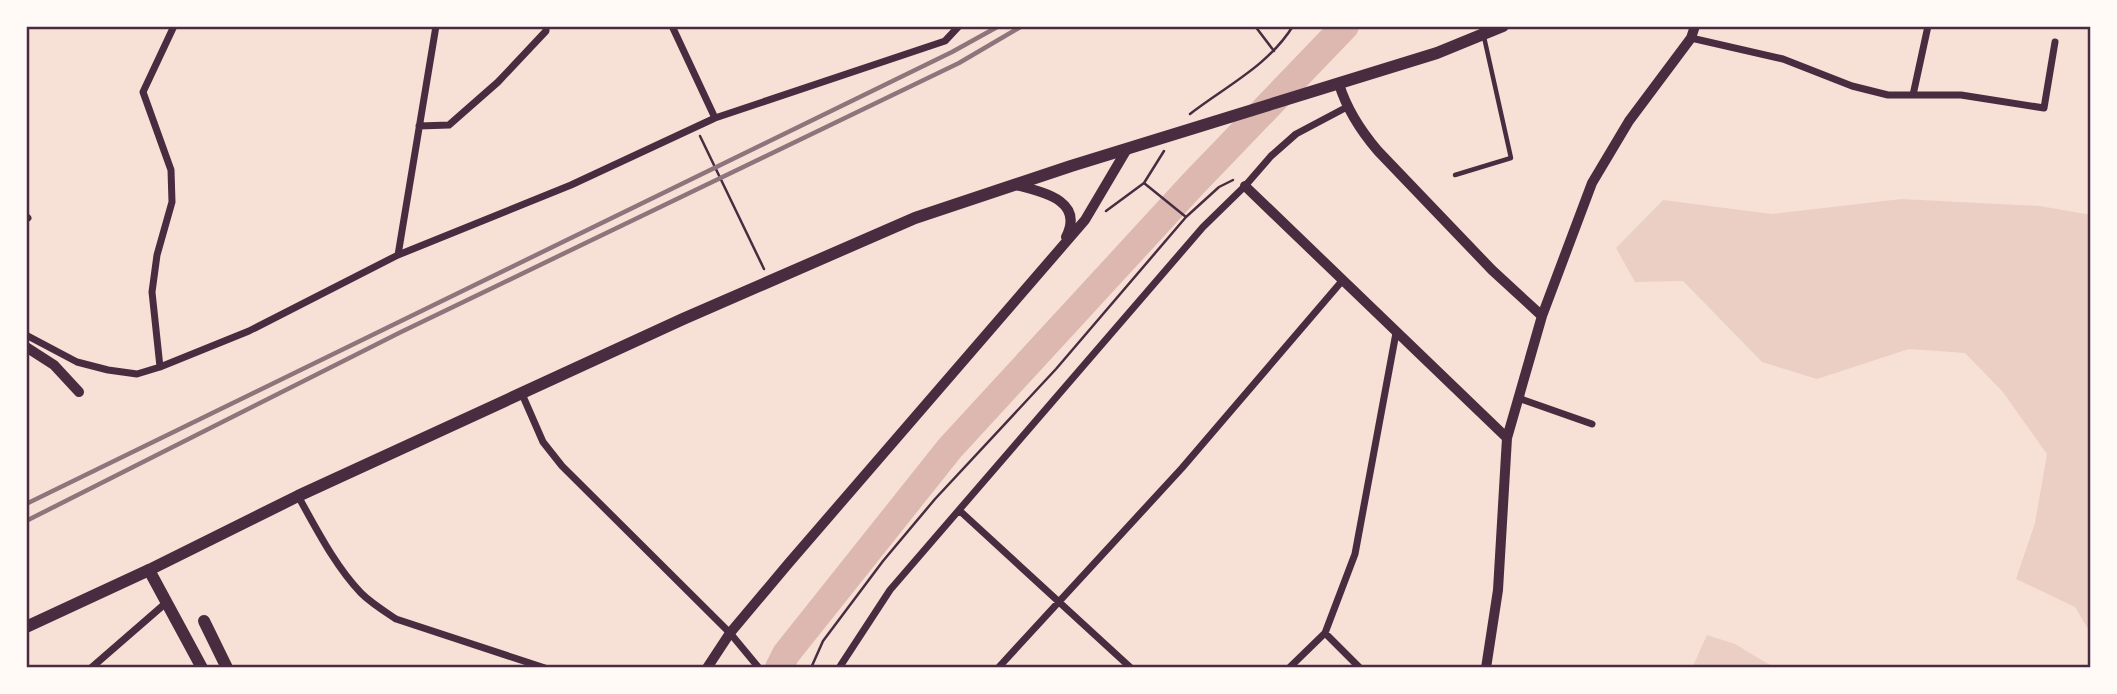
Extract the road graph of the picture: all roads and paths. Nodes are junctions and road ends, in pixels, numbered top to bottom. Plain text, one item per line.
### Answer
1 (174, 26) edge
2 (436, 26) edge
3 (546, 26) edge
4 (672, 26) edge
5 (959, 26) edge
6 (1255, 26) edge
7 (1695, 26) edge
8 (1928, 26) edge
9 (1494, 29) edge
10 (1691, 38) junction
11 (2055, 42) dead end
12 (1274, 51) dead end
13 (1339, 84) junction
14 (1913, 95) junction
15 (1347, 107) junction
16 (715, 118) junction
17 (419, 126) junction
18 (1127, 149) junction
19 (706, 150) dead end
20 (1255, 175) junction
21 (1455, 175) dead end
22 (1016, 184) junction
23 (1146, 184) dead end
24 (1245, 186) junction
25 (1185, 216) junction
26 (1058, 252) junction
27 (398, 255) junction
28 (769, 281) junction
29 (1342, 281) junction
30 (1542, 316) junction
31 (1396, 332) junction
32 (26, 335) edge
33 (26, 347) edge
34 (160, 368) junction
35 (79, 392) dead end
36 (522, 394) junction
37 (1518, 398) junction
38 (1592, 424) dead end
39 (1507, 438) junction
40 (298, 496) junction
41 (960, 511) junction
42 (149, 570) junction
43 (167, 602) junction
44 (1060, 602) junction
45 (204, 621) dead end
46 (26, 627) edge
47 (730, 633) junction
48 (1325, 633) junction
49 (90, 668) edge
50 (202, 668) edge
51 (227, 668) edge
52 (545, 668) edge
53 (707, 668) edge
54 (759, 668) edge
55 (811, 668) edge
56 (839, 668) edge
57 (998, 668) edge
58 (1131, 668) edge
59 (1289, 668) edge
60 (1360, 668) edge
61 (1486, 668) edge

1 - 34 street
2 - 17 street
3 - 17 street
4 - 16 street
5 - 16 street
6 - 12 path
7 - 10 street
8 - 14 street
9 - 13 main road
9 - 21 lane
10 - 14 street
10 - 30 street
11 - 14 street
13 - 15 street
13 - 18 main road
15 - 20 street
15 - 30 street
16 - 27 street
17 - 27 street
18 - 22 main road
18 - 26 street
19 - 28 path
20 - 24 street
20 - 25 path
22 - 26 street
22 - 28 main road
23 - 25 path
24 - 29 street
24 - 41 street
25 - 55 path
26 - 47 street
27 - 34 street
28 - 36 main road
29 - 31 street
29 - 44 street
30 - 37 street
31 - 39 street
31 - 48 street
32 - 34 street
33 - 35 street
36 - 40 main road
36 - 47 street
37 - 38 street
37 - 39 street
39 - 61 street
40 - 42 main road
40 - 52 street
41 - 44 street
41 - 56 street
42 - 43 main road
42 - 46 main road
43 - 49 street
43 - 50 main road
44 - 57 street
44 - 58 street
45 - 51 main road
47 - 53 street
47 - 54 street
48 - 59 street
48 - 60 street

